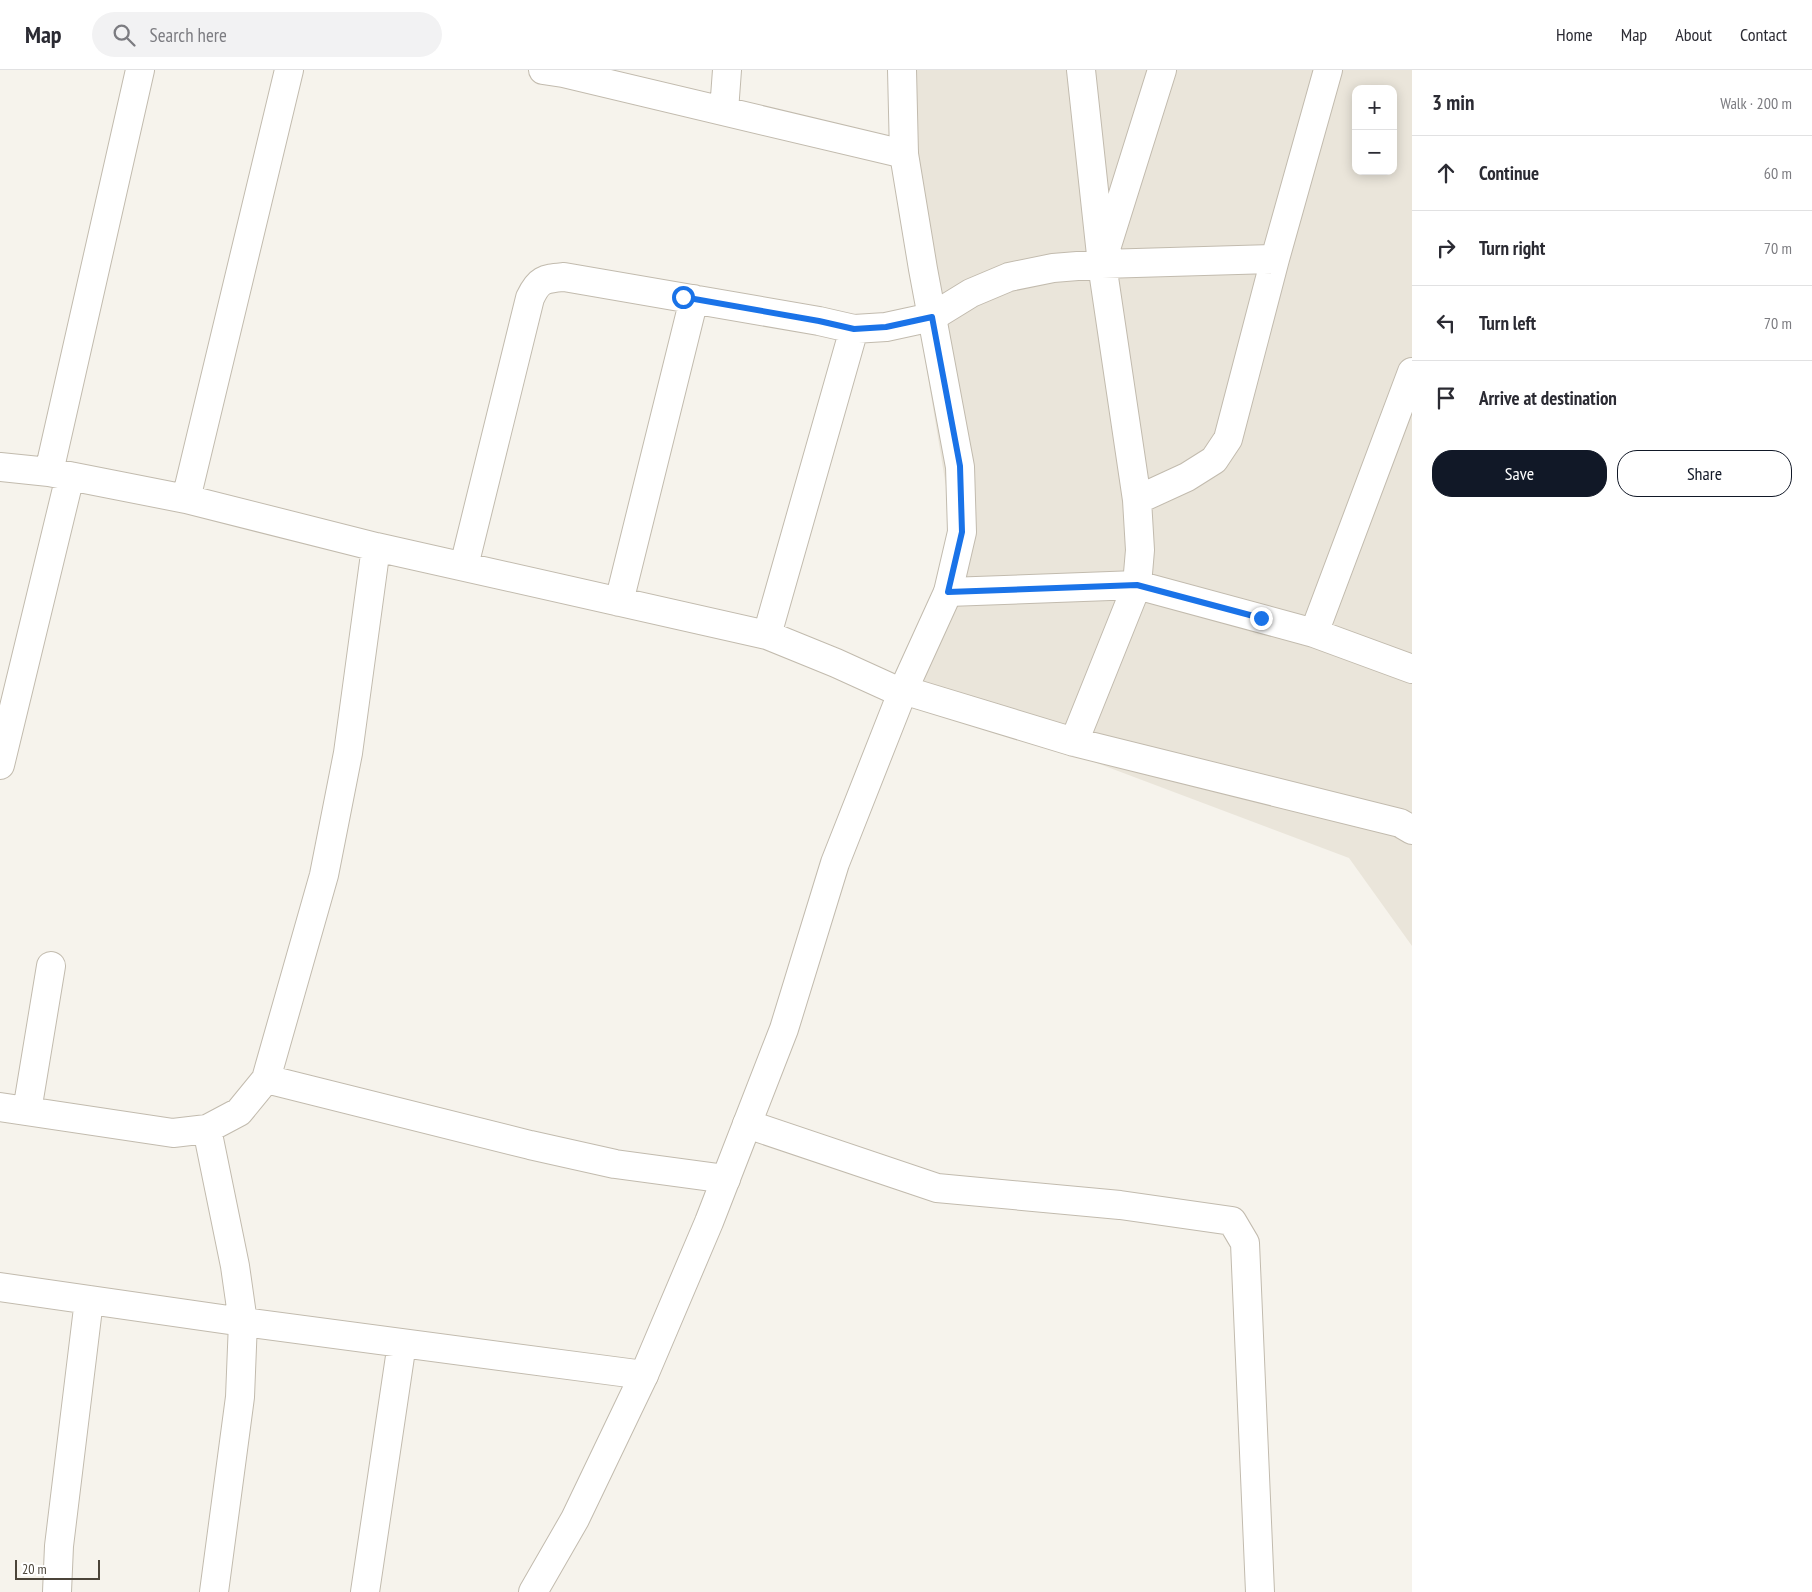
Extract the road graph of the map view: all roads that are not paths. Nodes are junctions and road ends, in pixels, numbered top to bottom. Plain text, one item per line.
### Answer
1 (140, 70) edge
2 (290, 70) edge
3 (727, 70) edge
4 (902, 70) edge
5 (1081, 70) edge
6 (1162, 70) edge
7 (1328, 70) edge
8 (556, 71) edge
9 (724, 111) junction
10 (904, 154) junction
11 (1275, 258) junction
12 (1102, 264) junction
13 (694, 299) junction
14 (932, 317) junction
15 (854, 329) junction
16 (1412, 372) edge
17 (0, 467) edge
18 (59, 474) junction
19 (186, 499) junction
20 (1137, 500) junction
21 (376, 547) junction
22 (464, 566) junction
23 (1137, 585) junction
24 (948, 592) junction
25 (619, 602) junction
26 (1314, 633) junction
27 (767, 636) junction
28 (1412, 669) edge
29 (902, 692) junction
30 (1074, 742) junction
31 (0, 765) edge
32 (1412, 830) edge
33 (51, 966) dead end
34 (266, 1079) junction
35 (0, 1107) edge
36 (27, 1111) junction
37 (747, 1124) junction
38 (207, 1130) junction
39 (726, 1179) junction
40 (0, 1286) edge
41 (89, 1300) junction
42 (243, 1322) junction
43 (402, 1342) junction
44 (644, 1375) junction
45 (57, 1592) edge
46 (214, 1592) edge
47 (365, 1592) edge
48 (533, 1592) edge
49 (1260, 1592) edge

1 - 18 street
2 - 19 street
3 - 9 street
4 - 10 street
5 - 12 street
6 - 12 street
7 - 11 street
8 - 9 street
9 - 10 street
10 - 14 street
11 - 12 street
11 - 20 street
12 - 14 street
12 - 20 street
13 - 15 street
13 - 22 street
13 - 25 street
14 - 15 street
14 - 24 street
15 - 27 street
16 - 26 street
17 - 18 street
18 - 19 street
18 - 31 street
19 - 21 street
20 - 23 street
21 - 22 street
21 - 34 street
22 - 25 street
23 - 24 street
23 - 26 street
23 - 30 street
24 - 29 street
25 - 27 street
26 - 28 street
27 - 29 street
29 - 30 street
29 - 37 street
30 - 32 street
33 - 36 street
34 - 38 street
34 - 39 street
35 - 36 street
36 - 38 street
37 - 39 street
37 - 49 street
38 - 42 street
39 - 44 street
40 - 41 street
41 - 42 street
41 - 45 street
42 - 43 street
42 - 46 street
43 - 44 street
43 - 47 street
44 - 48 street

